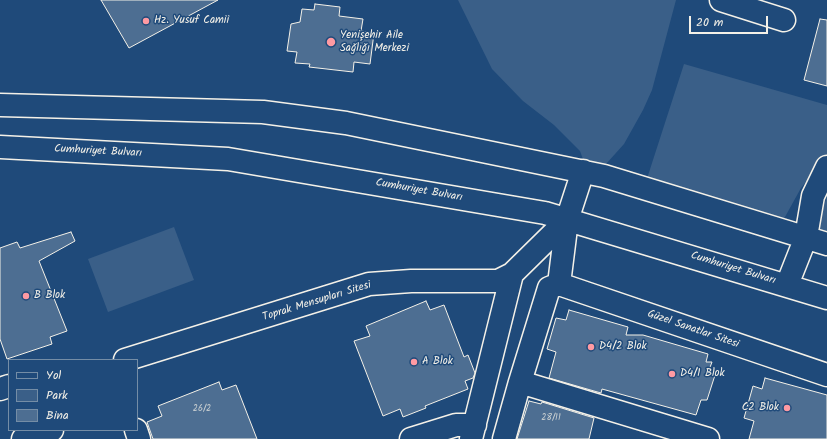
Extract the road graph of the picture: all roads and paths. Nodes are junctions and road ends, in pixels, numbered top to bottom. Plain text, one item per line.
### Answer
1 (721, 0) edge
2 (784, 20) dead end
3 (0, 105) edge
4 (0, 146) edge
5 (827, 167) edge
6 (583, 171) junction
7 (567, 220) junction
8 (806, 237) junction
9 (827, 244) edge
10 (512, 274) junction
11 (560, 284) junction
12 (787, 285) junction
13 (827, 298) edge
14 (129, 359) edge
15 (827, 375) edge
16 (520, 382) junction
17 (49, 431) edge
18 (473, 432) edge
19 (23, 439) edge
20 (411, 439) edge
21 (504, 439) edge
22 (708, 439) edge

1 - 2 street
3 - 6 street
4 - 7 street, Cumhuriyet Bulvarı
5 - 8 street
6 - 7 street
6 - 8 street
7 - 10 street, Toprak Mensupları Sitesi
7 - 11 street
7 - 12 street, Cumhuriyet Bulvarı
8 - 9 street
8 - 12 street
10 - 14 street, Toprak Mensupları Sitesi
10 - 18 street
11 - 15 street, Güzel Sanatlar Sitesi
11 - 16 street
12 - 13 street, Cumhuriyet Bulvarı
16 - 21 street
16 - 22 street
17 - 19 street
18 - 20 street

